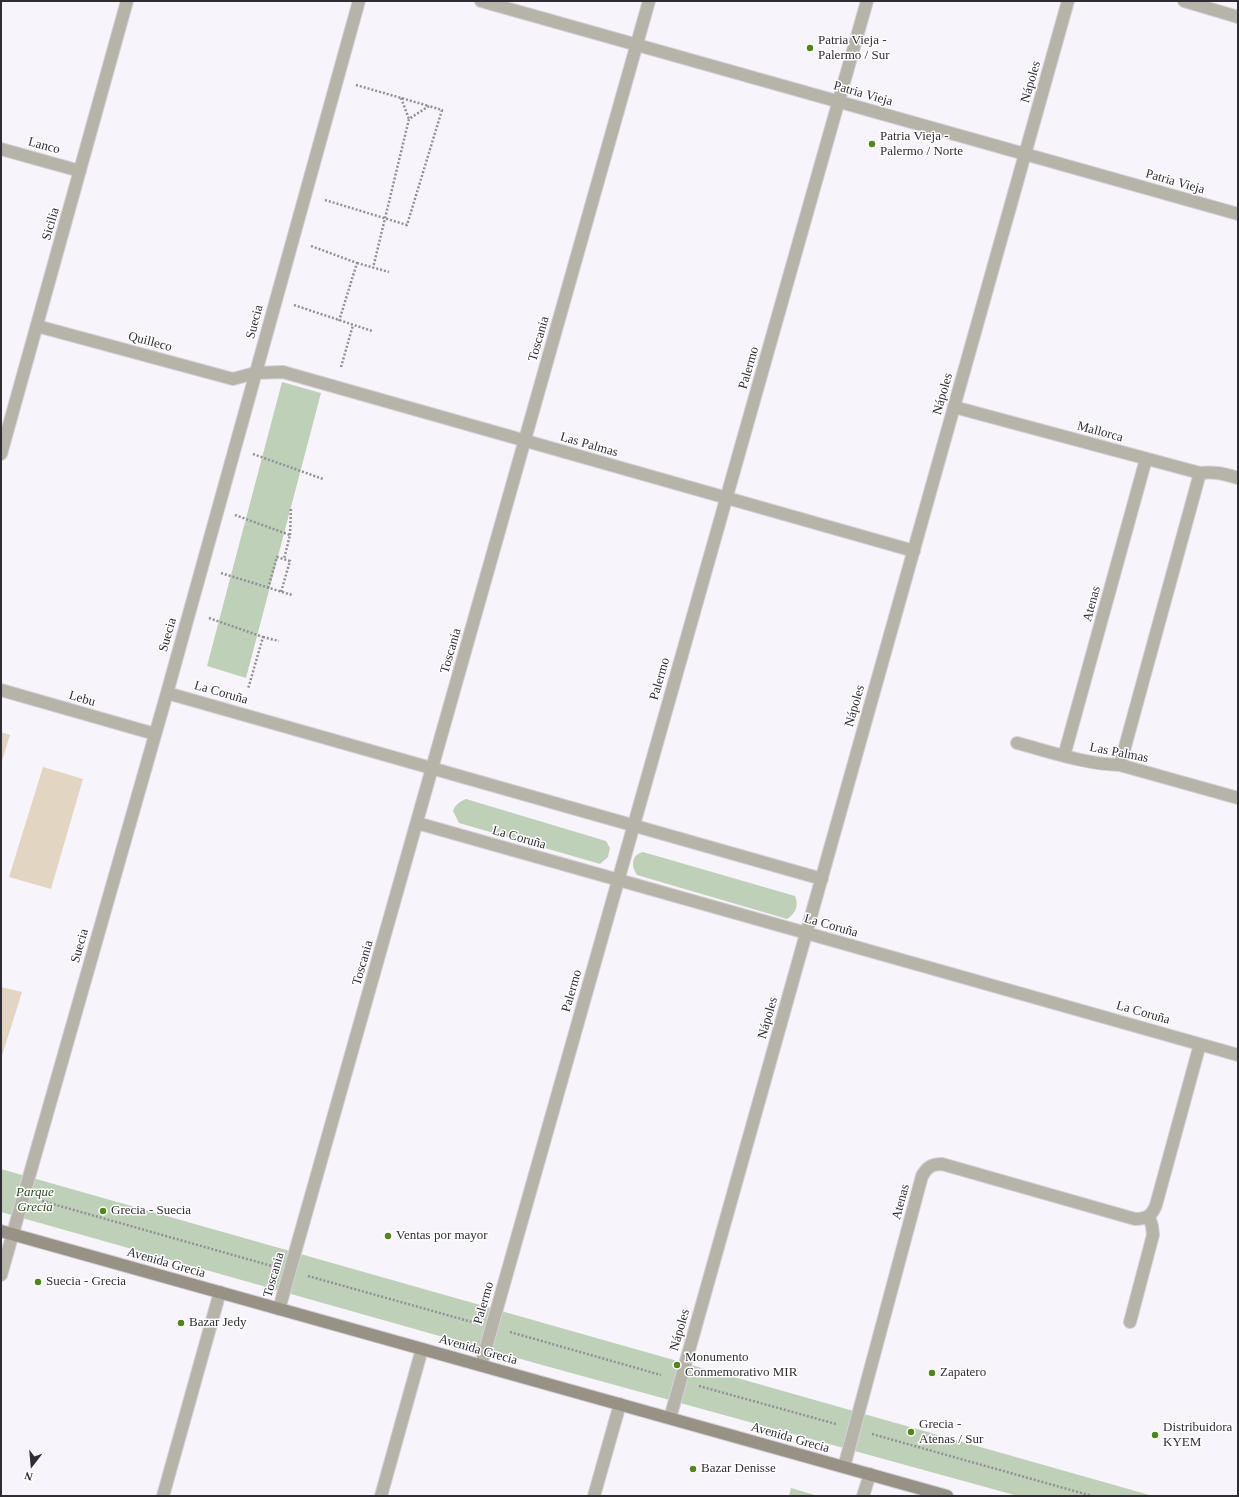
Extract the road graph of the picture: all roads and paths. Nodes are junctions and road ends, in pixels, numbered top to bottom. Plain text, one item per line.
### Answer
1 (127, 1) edge
2 (359, 1) edge
3 (481, 1) edge
4 (649, 1) edge
5 (867, 1) edge
6 (1068, 1) edge
7 (1184, 1) edge
8 (1238, 17) edge
9 (637, 45) junction
10 (337, 79) junction
11 (401, 98) junction
12 (838, 102) junction
13 (429, 106) junction
14 (409, 119) junction
15 (1, 149) edge
16 (1025, 154) junction
17 (80, 170) junction
18 (305, 194) junction
19 (1238, 214) edge
20 (384, 218) junction
21 (293, 239) junction
22 (357, 263) junction
23 (373, 268) junction
24 (389, 272) dead end
25 (276, 299) junction
26 (339, 321) junction
27 (353, 325) junction
28 (37, 326) junction
29 (372, 332) dead end
30 (255, 373) junction
31 (335, 387) junction
32 (954, 407) junction
33 (525, 442) junction
34 (235, 448) junction
35 (1, 454) edge
36 (1146, 459) junction
37 (1200, 473) junction
38 (1238, 478) edge
39 (323, 479) dead end
40 (726, 499) junction
41 (291, 508) dead end
42 (218, 509) junction
43 (290, 535) junction
44 (914, 551) junction
45 (284, 559) junction
46 (202, 566) junction
47 (268, 588) junction
48 (281, 592) junction
49 (292, 595) dead end
50 (189, 611) junction
51 (263, 637) junction
52 (279, 641) dead end
53 (248, 689) dead end
54 (1, 690) edge
55 (167, 693) junction
56 (155, 734) junction
57 (1017, 743) dead end
58 (1064, 756) junction
59 (1120, 765) junction
60 (432, 768) junction
61 (1238, 798) edge
62 (416, 823) junction
63 (634, 825) junction
64 (822, 878) junction
65 (618, 880) junction
66 (806, 933) junction
67 (1200, 1044) junction
68 (1238, 1055) edge
69 (23, 1196) junction
70 (1149, 1217) junction
71 (7, 1233) edge
72 (290, 1271) junction
73 (1, 1275) edge
74 (220, 1292) junction
75 (279, 1309) junction
76 (1130, 1322) dead end
77 (492, 1327) junction
78 (422, 1349) junction
79 (481, 1366) junction
80 (680, 1380) junction
81 (620, 1404) junction
82 (670, 1418) junction
83 (854, 1430) junction
84 (844, 1467) junction
85 (870, 1474) junction
86 (163, 1496) edge
87 (380, 1496) edge
88 (594, 1496) edge
89 (863, 1496) edge
90 (947, 1496) edge
91 (1092, 1496) edge

1 - 17 street, Sicilia
2 - 10 street, Suecia
3 - 9 street, Patria Vieja
4 - 9 street, Toscania
5 - 12 street, Palermo
6 - 16 street, Nápoles
7 - 8 street
9 - 12 street, Patria Vieja
9 - 33 street, Toscania
10 - 11 path
10 - 18 street, Suecia
11 - 13 path
11 - 14 path
12 - 16 street, Patria Vieja
12 - 40 street, Palermo
13 - 14 path
13 - 20 path
14 - 20 path
15 - 17 street, Lanco
16 - 19 street, Patria Vieja
16 - 32 street, Nápoles
17 - 28 street, Sicilia
18 - 20 path
18 - 21 street, Suecia
20 - 23 path
21 - 22 path
21 - 25 street, Suecia
22 - 23 path
22 - 26 path
23 - 24 path
25 - 26 path
25 - 30 street, Suecia
26 - 27 path
27 - 29 path
27 - 31 path
28 - 30 street, Quilleco
28 - 35 street, Sicilia
30 - 31 street, Las Palmas
30 - 34 street, Suecia
31 - 33 street, Las Palmas
32 - 36 street, Mallorca
32 - 44 street, Nápoles
33 - 40 street, Las Palmas
33 - 60 street, Toscania
34 - 39 path
34 - 42 street, Suecia
36 - 37 street, Mallorca
36 - 58 street, Atenas
37 - 38 street, Mallorca
37 - 59 street
40 - 44 street, Las Palmas
40 - 63 street, Palermo
41 - 43 path
42 - 43 path
42 - 46 street, Suecia
43 - 45 path
44 - 64 street, Nápoles
45 - 47 path
45 - 48 path
46 - 47 path
46 - 50 street, Suecia
47 - 48 path
48 - 49 path
50 - 51 path
50 - 55 street, Suecia
51 - 52 path
51 - 53 path
54 - 56 street, Lebu
55 - 56 street, Suecia
55 - 60 street, La Coruña
56 - 69 street, Suecia
57 - 58 street, Las Palmas
58 - 59 street, Las Palmas
59 - 61 street, Las Palmas
60 - 62 street, Toscania
60 - 63 street, La Coruña
62 - 65 street, La Coruña
62 - 72 street, Toscania
63 - 64 street, La Coruña
63 - 65 street, Palermo
64 - 66 street, Nápoles
65 - 66 street, La Coruña
65 - 77 street, Palermo
66 - 67 street, La Coruña
66 - 80 street, Nápoles
67 - 68 street, La Coruña
67 - 70 street
69 - 71 street, Suecia
69 - 72 path
70 - 76 street
70 - 83 street, Atenas
71 - 73 street, Suecia
71 - 74 main road, Avenida Grecia
72 - 75 street, Toscania
72 - 77 path
74 - 75 main road, Avenida Grecia
74 - 86 street
75 - 78 main road, Avenida Grecia
77 - 79 street, Palermo
77 - 80 path
78 - 79 main road, Avenida Grecia
78 - 87 street
79 - 81 main road, Avenida Grecia
80 - 82 street, Nápoles
80 - 83 path
81 - 82 main road, Avenida Grecia
81 - 88 street
82 - 84 main road, Avenida Grecia
83 - 84 street, Atenas
83 - 91 path
84 - 85 main road, Avenida Grecia
85 - 89 street
85 - 90 main road, Avenida Grecia

